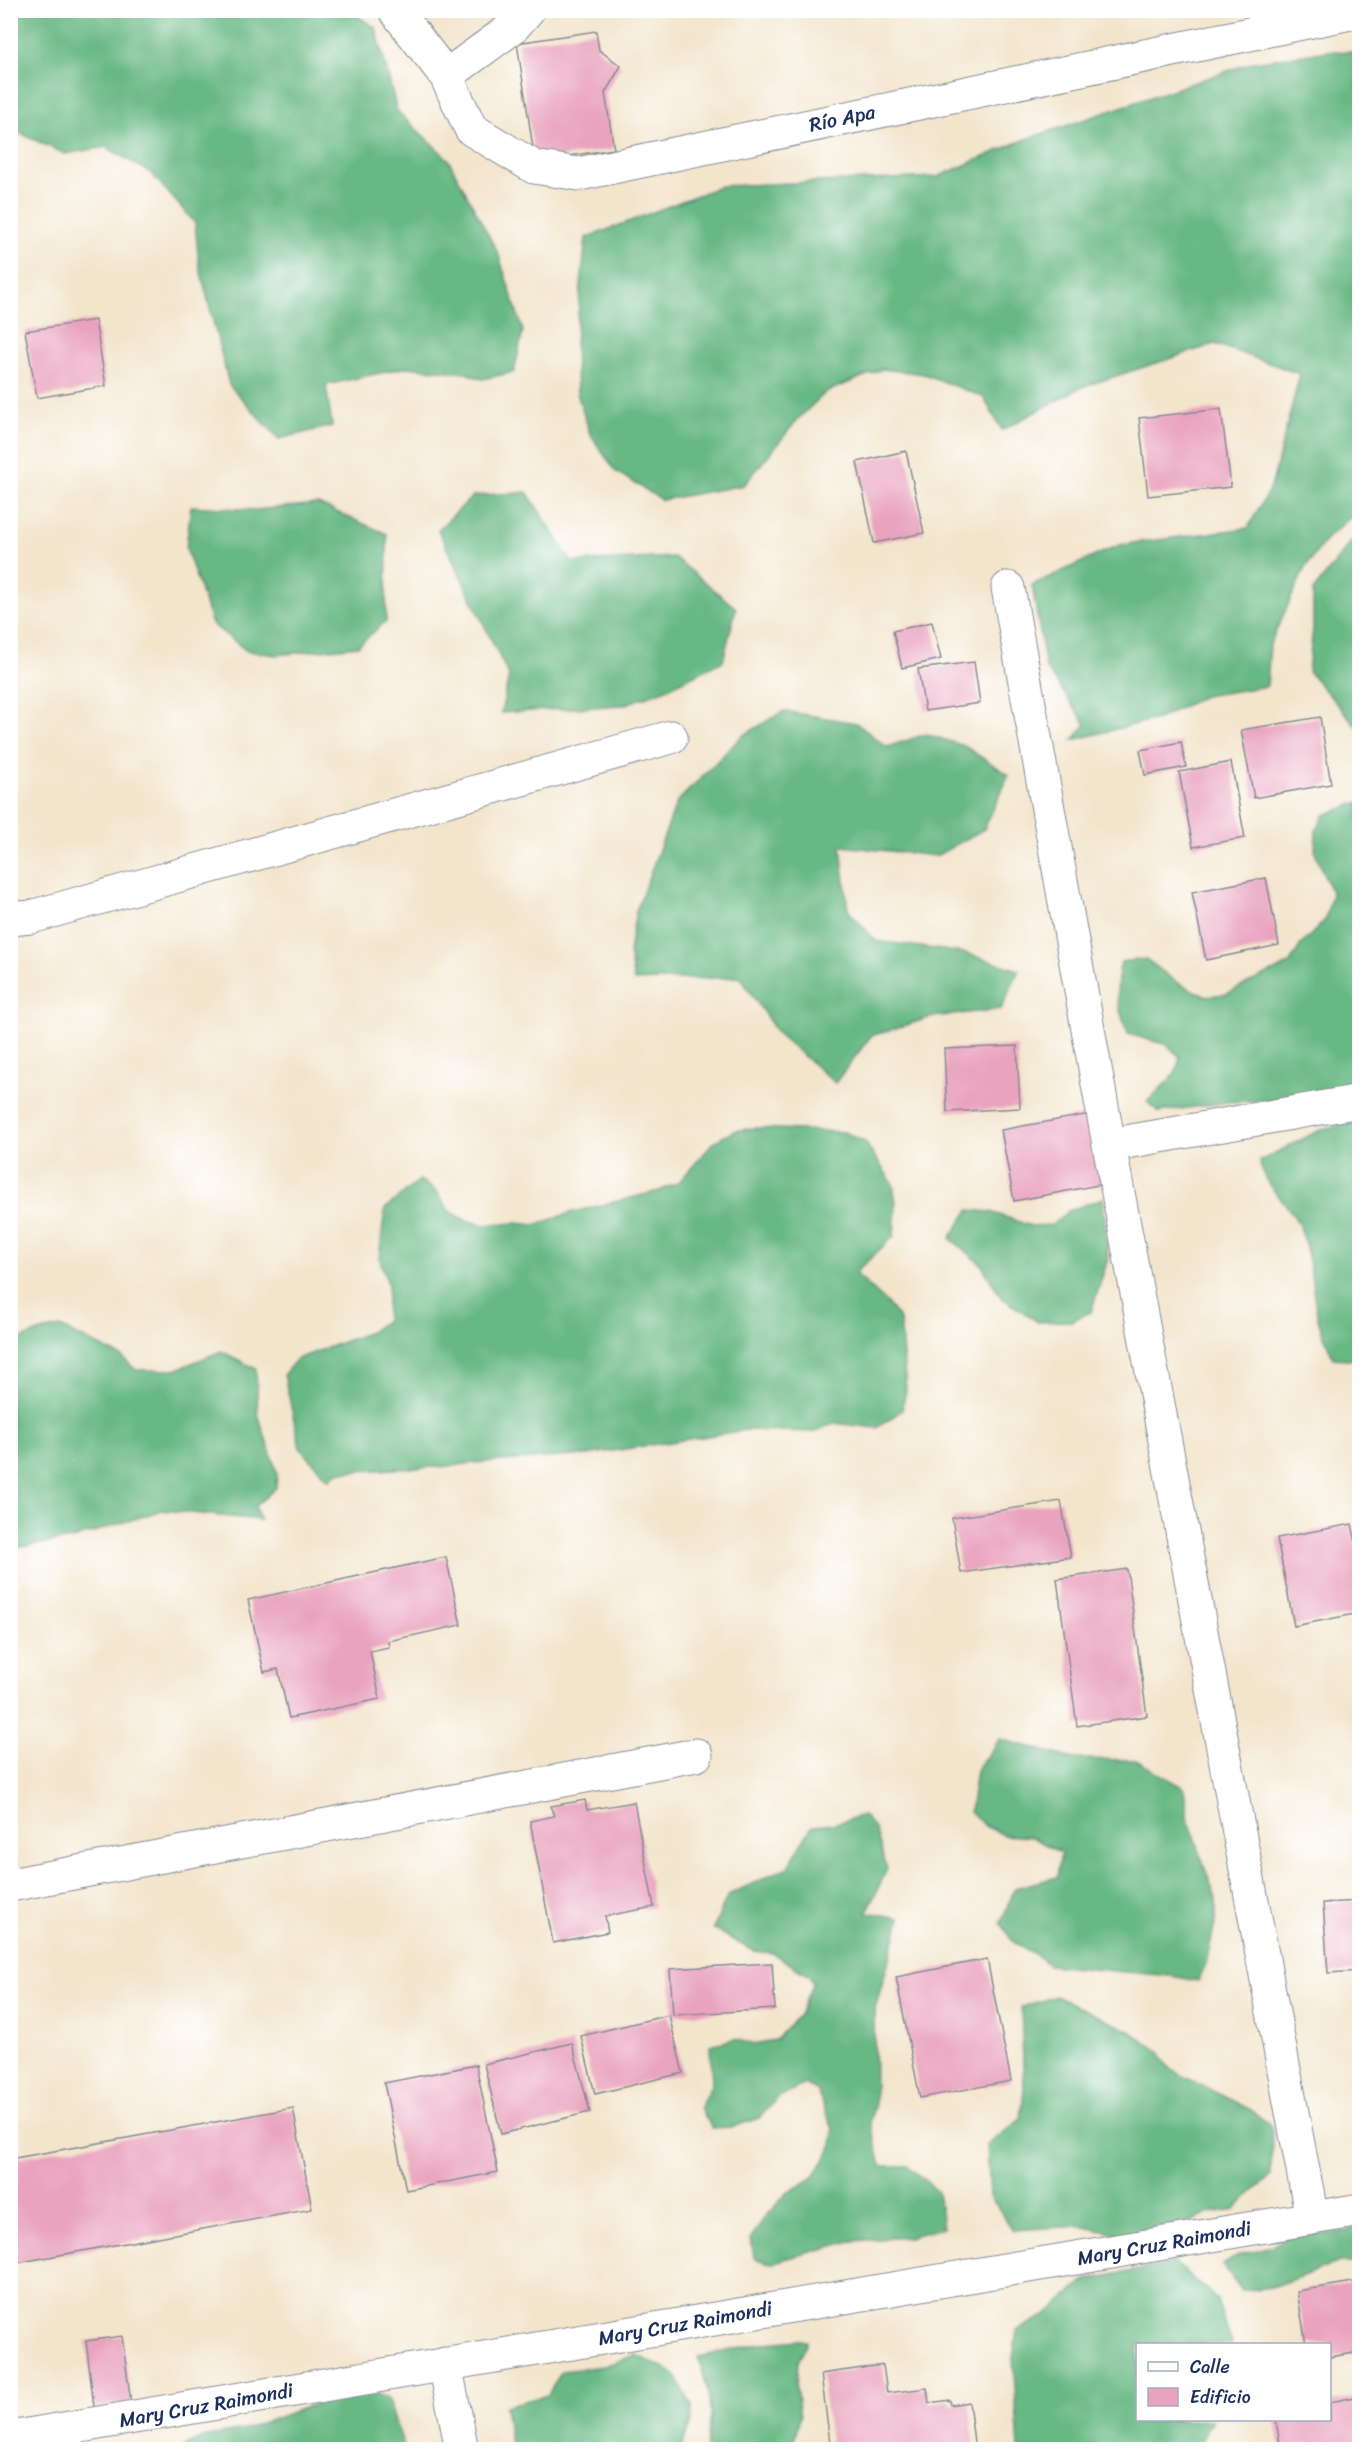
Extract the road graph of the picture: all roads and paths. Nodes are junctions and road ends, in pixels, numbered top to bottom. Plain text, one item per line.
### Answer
1 (395, 10) edge
2 (528, 10) edge
3 (1359, 11) edge
4 (446, 76) junction
5 (1008, 588) dead end
6 (671, 737) dead end
7 (10, 919) edge
8 (1359, 1101) edge
9 (1109, 1145) junction
10 (696, 1755) dead end
11 (10, 1885) edge
12 (1359, 2210) edge
13 (1312, 2218) junction
14 (445, 2364) junction
15 (10, 2438) edge
16 (462, 2450) edge

1 - 4 street, Río Apa
2 - 4 street
3 - 4 street, Río Apa
5 - 9 street
6 - 7 street
8 - 9 street
9 - 13 street
10 - 11 street
12 - 13 street, Mary Cruz Raimondi
13 - 14 street, Mary Cruz Raimondi
14 - 15 street, Mary Cruz Raimondi
14 - 16 street

